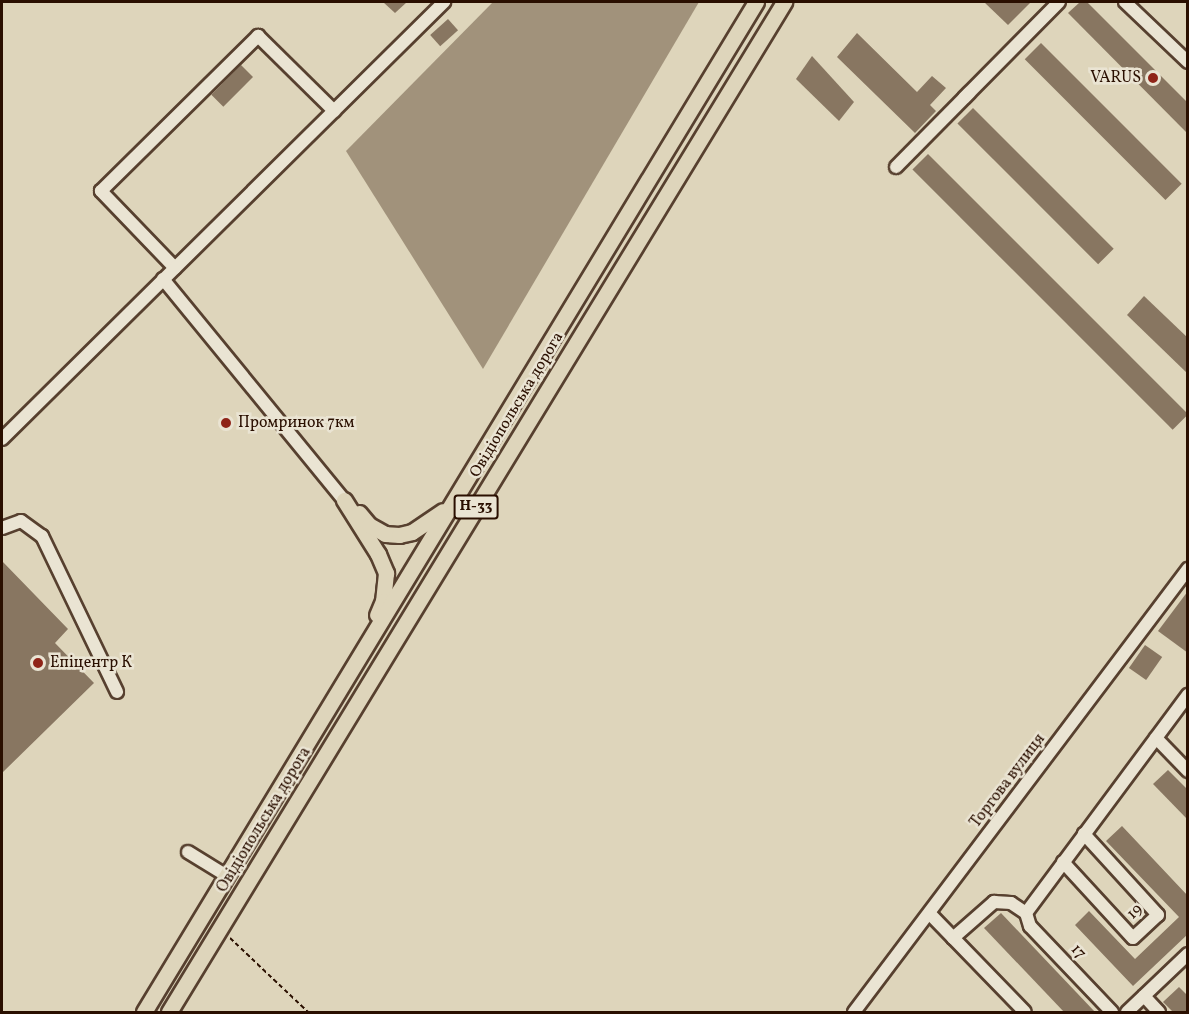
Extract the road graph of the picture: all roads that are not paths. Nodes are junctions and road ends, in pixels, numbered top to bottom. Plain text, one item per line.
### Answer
1 (444, 2) edge
2 (756, 2) edge
3 (784, 2) edge
4 (1059, 2) edge
5 (1125, 2) edge
6 (1188, 62) edge
7 (334, 111) junction
8 (896, 167) dead end
9 (175, 268) junction
10 (163, 279) junction
11 (2, 439) edge
12 (344, 500) junction
13 (451, 505) junction
14 (2, 528) edge
15 (1188, 569) edge
16 (359, 658) junction
17 (117, 692) dead end
18 (1188, 696) edge
19 (1178, 709) junction
20 (1188, 719) edge
21 (1156, 738) junction
22 (1188, 771) edge
23 (1084, 834) junction
24 (188, 852) dead end
25 (1063, 862) junction
26 (227, 876) junction
27 (1026, 913) junction
28 (930, 914) junction
29 (953, 938) junction
30 (1188, 954) edge
31 (1144, 996) junction
32 (144, 1012) edge
33 (169, 1012) edge
34 (854, 1012) edge
35 (1025, 1012) edge
36 (1112, 1012) edge
37 (1126, 1012) edge
38 (1159, 1012) edge

1 - 7 street
2 - 13 main road, Овідіопольська дорога / Н-33
3 - 33 main road, Овідіопольська дорога / Н-33
4 - 8 street
5 - 6 street
7 - 9 street
7 - 9 street
9 - 10 street
10 - 11 street
10 - 12 street
12 - 13 main road
12 - 16 main road
13 - 16 main road, Овідіопольська дорога / Н-33
14 - 17 street
15 - 28 street, Торгова вулиця
16 - 26 main road, Овідіопольська дорога / Н-33
18 - 19 street
19 - 20 street
19 - 21 street
21 - 22 street
21 - 23 street
23 - 25 street
23 - 25 street, 19
24 - 26 street
25 - 27 street
26 - 32 main road, Овідіопольська дорога / Н-33
27 - 29 street
27 - 36 street, 17
28 - 29 street
28 - 34 street, Торгова вулиця
29 - 35 street
30 - 31 street
31 - 37 street
31 - 38 street

